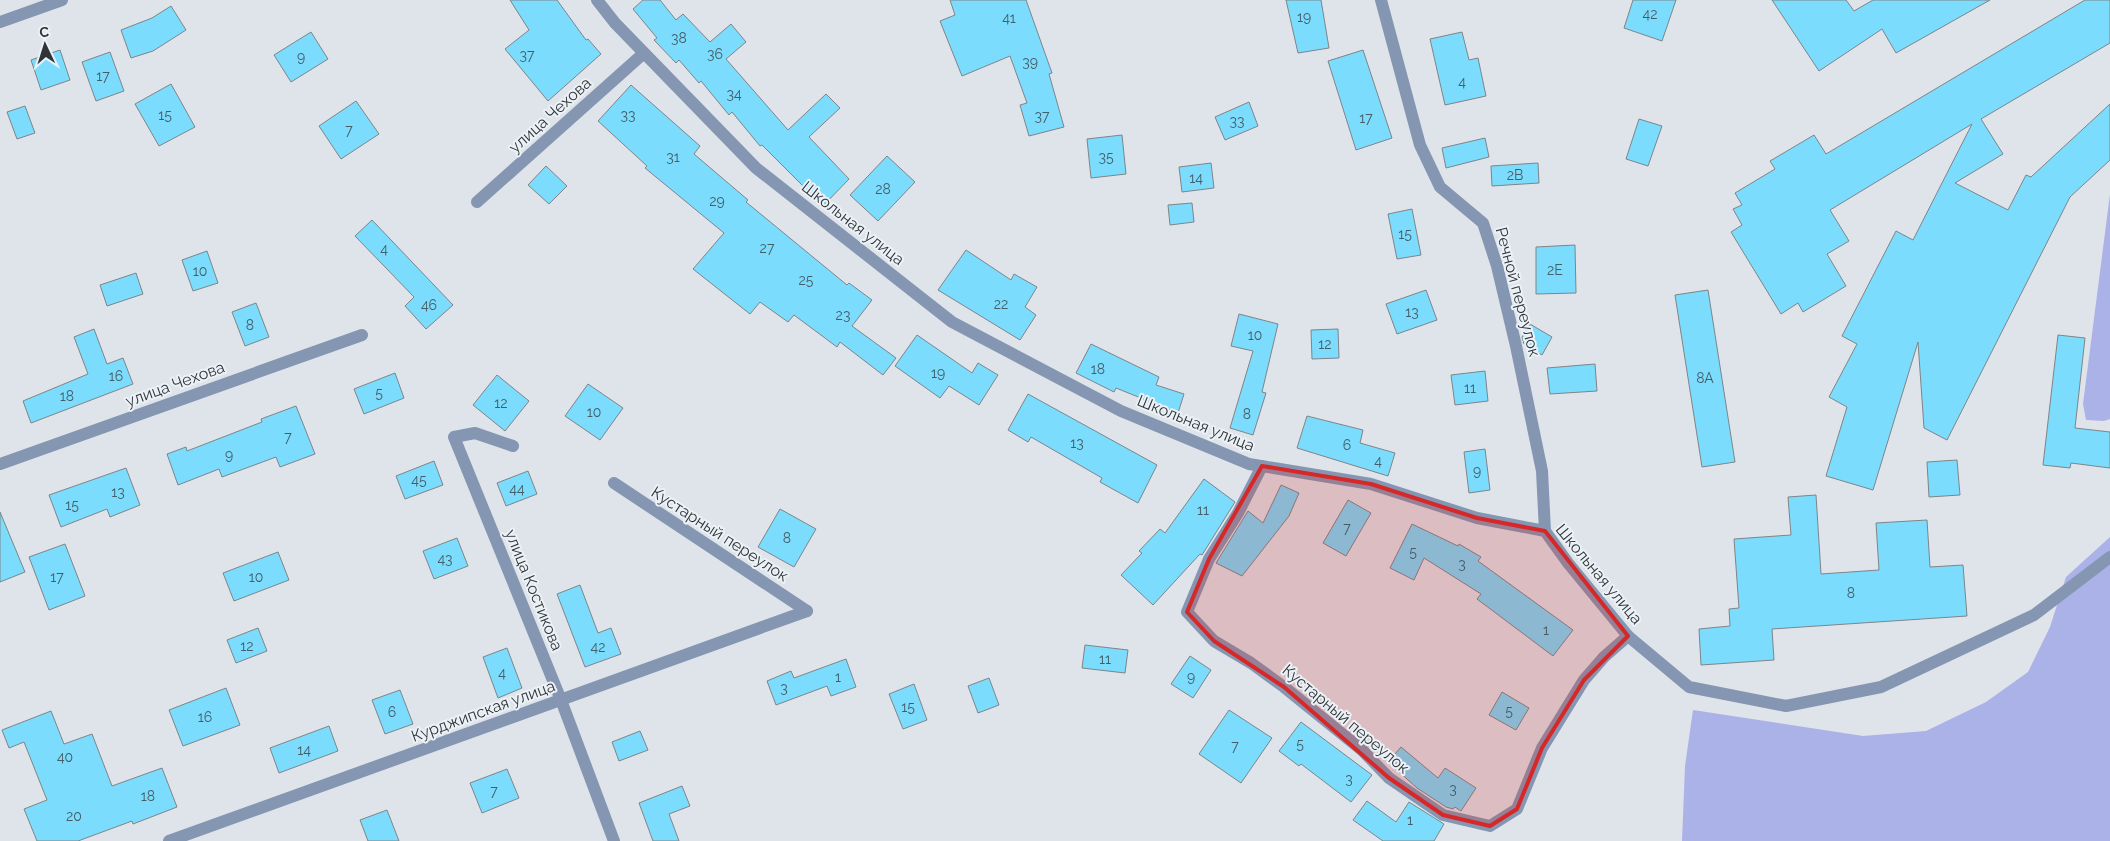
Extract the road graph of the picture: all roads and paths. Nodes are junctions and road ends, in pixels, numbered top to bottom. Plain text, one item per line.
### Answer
1 (62, 0) edge
2 (597, 0) edge
3 (1381, 0) edge
4 (0, 22) edge
5 (644, 52) junction
6 (476, 202) dead end
7 (362, 335) dead end
8 (513, 446) dead end
9 (0, 464) edge
10 (1262, 466) junction
11 (614, 483) dead end
12 (1545, 531) junction
13 (2110, 557) edge
14 (807, 611) joint
15 (1628, 636) junction
16 (561, 700) junction
17 (169, 841) edge
18 (614, 841) edge

1 - 4 street
2 - 5 street, Школьная улица
3 - 12 street, Речной переулок
5 - 6 street, улица Чехова
5 - 10 street, Школьная улица
7 - 9 street, улица Чехова
8 - 16 street, улица Костикова
10 - 12 street, Школьная улица
10 - 15 street, Кустарный переулок
11 - 14 street, Кустарный переулок
12 - 15 street, Школьная улица
13 - 15 street, Школьная улица
14 - 16 street, Курджипская улица
16 - 17 street, Курджипская улица
16 - 18 street, улица Костикова

